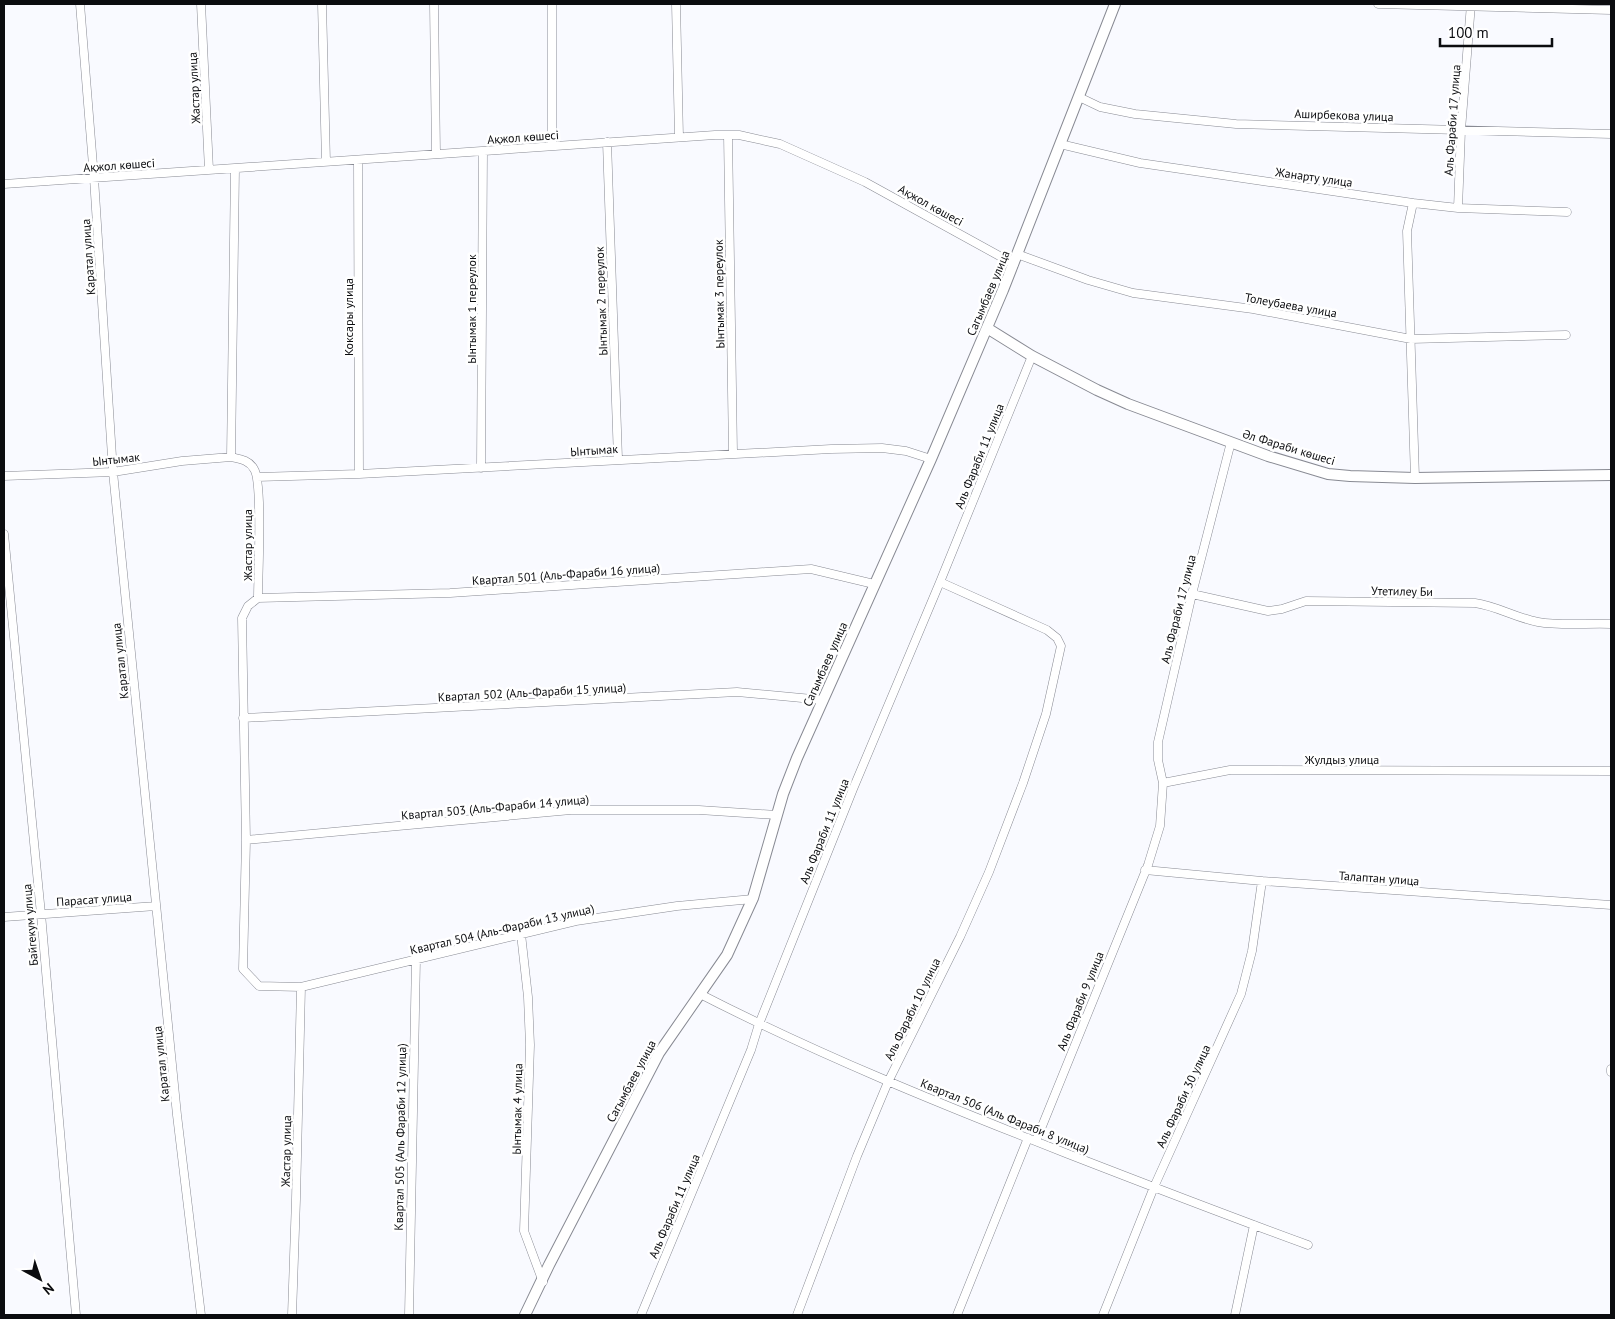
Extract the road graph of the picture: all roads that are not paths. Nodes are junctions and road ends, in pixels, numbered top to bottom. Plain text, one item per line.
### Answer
1 (80, 4) edge
2 (201, 4) edge
3 (322, 4) edge
4 (434, 4) edge
5 (552, 4) edge
6 (676, 4) edge
7 (1115, 4) edge
8 (1378, 4) edge
9 (1471, 5) edge
10 (1611, 10) edge
11 (1079, 97) junction
12 (1461, 130) junction
13 (1611, 134) edge
14 (728, 135) junction
15 (679, 137) junction
16 (607, 142) junction
17 (1060, 144) junction
18 (552, 146) junction
19 (483, 151) junction
20 (436, 154) junction
21 (358, 160) junction
22 (326, 162) junction
23 (235, 168) junction
24 (209, 170) junction
25 (94, 178) junction
26 (4, 184) edge
27 (1413, 203) junction
28 (1458, 208) junction
29 (1567, 212) dead end
30 (1016, 259) junction
31 (987, 328) junction
32 (1566, 335) dead end
33 (1411, 339) junction
34 (1032, 356) junction
35 (1231, 442) junction
36 (733, 454) junction
37 (231, 458) junction
38 (618, 459) junction
39 (931, 459) junction
40 (481, 468) junction
41 (113, 472) junction
42 (359, 474) junction
43 (1611, 475) edge
44 (4, 476) edge
45 (257, 477) junction
46 (1416, 478) junction
47 (4, 534) edge
48 (940, 582) junction
49 (874, 584) junction
50 (1192, 594) junction
51 (258, 598) junction
52 (1611, 624) edge
53 (823, 700) junction
54 (243, 718) junction
55 (1611, 771) edge
56 (1163, 783) junction
57 (777, 815) junction
58 (246, 840) junction
59 (1145, 870) junction
60 (1262, 881) junction
61 (753, 899) junction
62 (156, 906) junction
63 (1611, 906) edge
64 (41, 914) junction
65 (4, 917) edge
66 (522, 934) junction
67 (416, 959) junction
68 (259, 986) joint
69 (300, 987) junction
70 (700, 994) junction
71 (759, 1024) junction
72 (888, 1082) junction
73 (1032, 1139) junction
74 (1154, 1187) junction
75 (1254, 1225) junction
76 (1308, 1245) dead end
77 (542, 1282) junction
78 (76, 1315) edge
79 (201, 1315) edge
80 (292, 1315) edge
81 (408, 1315) edge
82 (525, 1315) edge
83 (641, 1315) edge
84 (797, 1315) edge
85 (957, 1315) edge
86 (1103, 1315) edge
87 (1235, 1315) edge

1 - 25 street, Каратал улица
2 - 24 street, Жастар улица
3 - 22 street
4 - 20 street
5 - 18 street
6 - 15 street
7 - 11 street, Сагымбаев улица
8 - 9 street
9 - 10 street
9 - 12 street, Аль Фараби 17 улица
11 - 12 street, Аширбекова улица
11 - 17 street, Сагымбаев улица
12 - 13 street, Аширбекова улица
12 - 28 street, Аль Фараби 17 улица
14 - 15 street, Ақжол көшесі
14 - 30 street, Ақжол көшесі
14 - 36 street, Ынтымак 3 переулок
15 - 16 street, Ақжол көшесі
16 - 18 street, Ақжол көшесі
16 - 38 street, Ынтымак 2 переулок
17 - 27 street, Жанарту улица
17 - 30 street, Сагымбаев улица
18 - 19 street, Ақжол көшесі
19 - 20 street, Ақжол көшесі
19 - 40 street, Ынтымак 1 переулок
20 - 21 street, Ақжол көшесі
21 - 22 street, Ақжол көшесі
21 - 42 street, Коксары улица
22 - 23 street, Ақжол көшесі
23 - 24 street, Ақжол көшесі
23 - 37 street
24 - 25 street, Ақжол көшесі
25 - 26 street, Ақжол көшесі
25 - 41 street, Каратал улица
27 - 28 street, Жанарту улица
27 - 33 street
28 - 29 street, Жанарту улица
30 - 31 street, Сагымбаев улица
30 - 33 street, Толеубаева улица
31 - 34 street, Әл Фараби көшесі
31 - 39 street, Сагымбаев улица
32 - 33 street, Толеубаева улица
33 - 46 street
34 - 35 street, Әл Фараби көшесі
34 - 48 street, Аль Фараби 11 улица
35 - 46 street, Әл Фараби көшесі
35 - 50 street, Аль Фараби 17 улица
36 - 38 street, Ынтымак
36 - 39 street, Ынтымак
37 - 41 street, Ынтымак
37 - 45 street
38 - 40 street, Ынтымак
39 - 49 street, Сагымбаев улица
40 - 42 street, Ынтымак
41 - 44 street, Ынтымак
41 - 62 street, Каратал улица
42 - 45 street, Ынтымак
43 - 46 street, Әл Фараби көшесі
45 - 51 street, Жастар улица
47 - 64 street, Байгекум улица
48 - 71 street, Аль Фараби 11 улица
48 - 72 street, Аль Фараби 10 улица
49 - 51 street, Квартал 501 (Аль-Фараби 16 улица)
49 - 53 street, Сагымбаев улица
50 - 52 street, Утетилеу Би
50 - 56 street, Аль Фараби 17 улица
51 - 54 street, Жастар улица
53 - 54 street, Квартал 502 (Аль-Фараби 15 улица)
53 - 57 street, Сагымбаев улица
54 - 58 street, Жастар улица
55 - 56 street, Жулдыз улица
56 - 59 street
57 - 58 street, Квартал 503 (Аль-Фараби 14 улица)
57 - 61 street, Сагымбаев улица
58 - 68 street, Жастар улица
59 - 60 street, Талаптан улица
59 - 73 street, Аль Фараби 9 улица
60 - 63 street, Талаптан улица
60 - 74 street, Аль Фараби 30 улица
61 - 66 street, Квартал 504 (Аль-Фараби 13 улица)
61 - 70 street, Сагымбаев улица
62 - 64 street, Парасат улица
62 - 79 street, Каратал улица
64 - 65 street, Парасат улица
64 - 78 street, Байгекум улица
66 - 67 street, Квартал 504 (Аль-Фараби 13 улица)
66 - 77 street, Ынтымак 4 улица
67 - 69 street, Квартал 504 (Аль-Фараби 13 улица)
67 - 81 street, Квартал 505 (Аль Фараби 12 улица)
68 - 69 street, Квартал 504 (Аль-Фараби 13 улица)
69 - 80 street, Жастар улица
70 - 71 street, Квартал 506 (Аль Фараби 8 улица)
70 - 77 street, Сагымбаев улица
71 - 72 street, Квартал 506 (Аль Фараби 8 улица)
71 - 83 street, Аль Фараби 11 улица
72 - 73 street, Квартал 506 (Аль Фараби 8 улица)
72 - 84 street, Аль Фараби 10 улица
73 - 74 street, Квартал 506 (Аль Фараби 8 улица)
73 - 85 street, Аль Фараби 9 улица
74 - 75 street, Квартал 506 (Аль Фараби 8 улица)
74 - 86 street, Аль Фараби 30 улица
75 - 76 street, Квартал 506 (Аль Фараби 8 улица)
75 - 87 street
77 - 82 street, Сагымбаев улица

